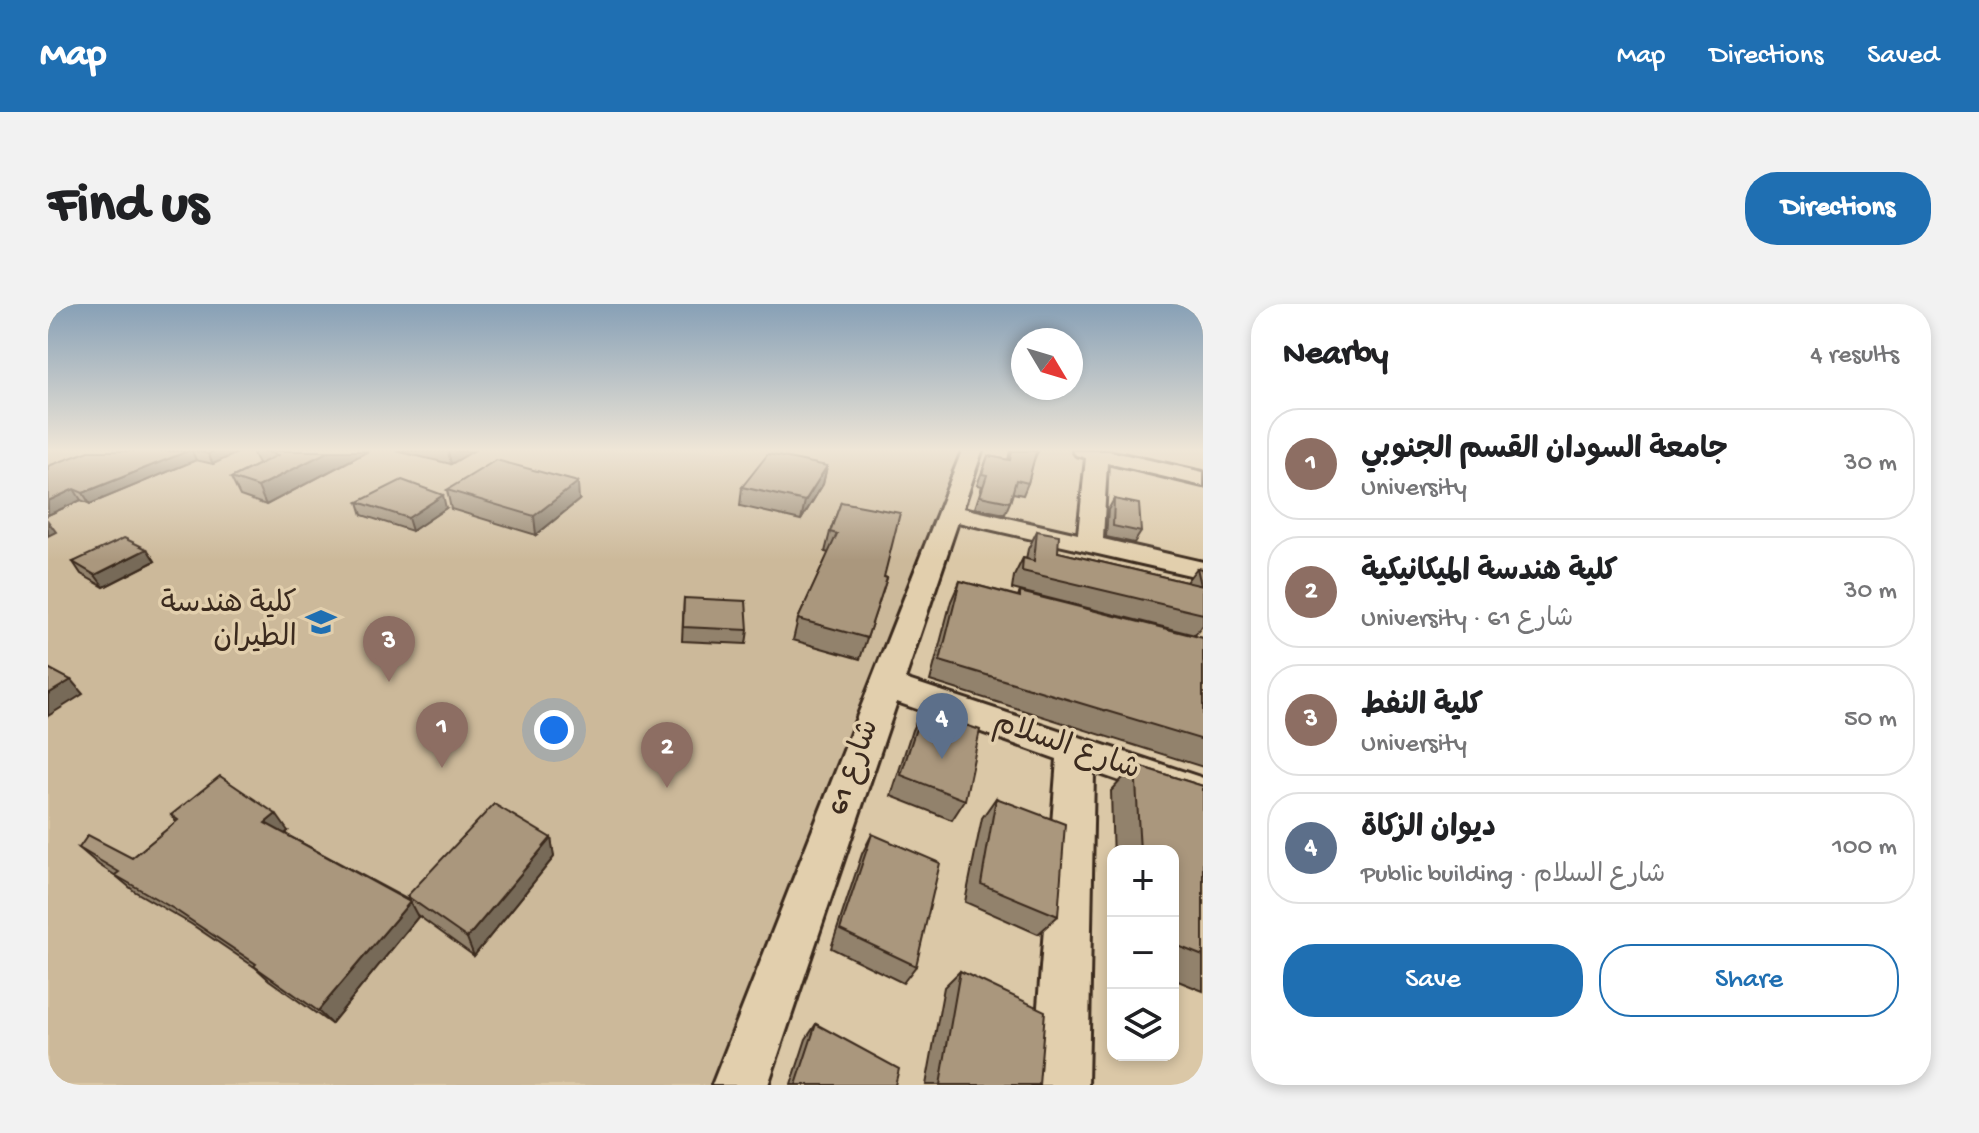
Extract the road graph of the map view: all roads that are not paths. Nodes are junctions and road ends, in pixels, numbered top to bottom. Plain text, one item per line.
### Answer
1 (958, 487) edge
2 (1090, 487) edge
3 (948, 512) junction
4 (1090, 544) junction
5 (1203, 570) edge
6 (885, 685) junction
7 (1076, 752) junction
8 (1203, 794) edge
9 (740, 1085) edge
10 (1060, 1085) edge

1 - 3 street, شارع 61
2 - 4 street
3 - 4 street
3 - 6 street, شارع 61
4 - 5 street
6 - 7 street, شارع السلام
6 - 9 street, شارع 61
7 - 8 street, شارع السلام
7 - 10 street

